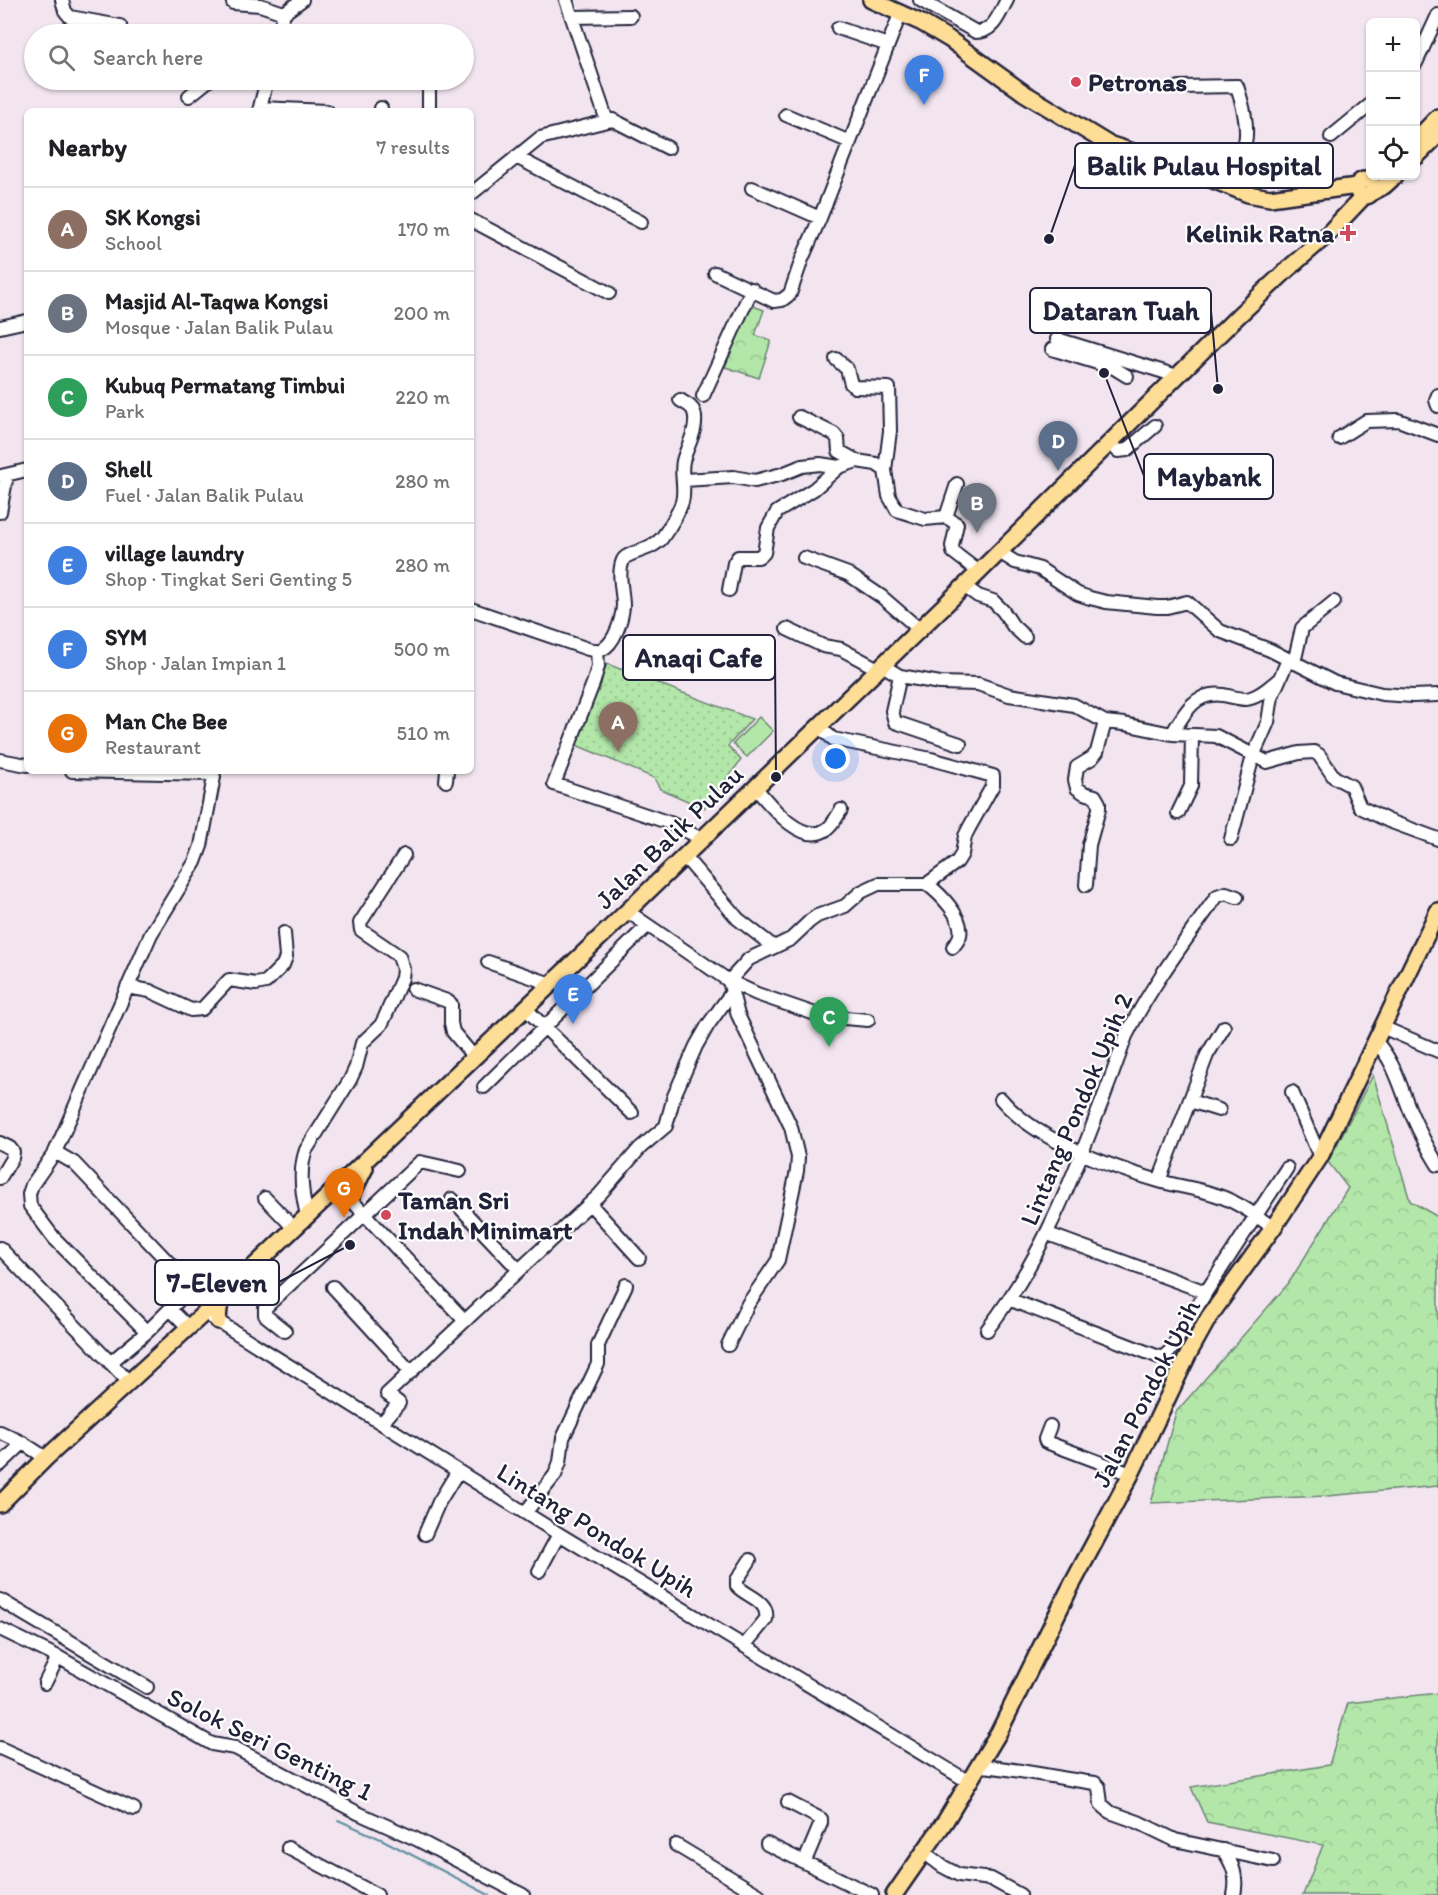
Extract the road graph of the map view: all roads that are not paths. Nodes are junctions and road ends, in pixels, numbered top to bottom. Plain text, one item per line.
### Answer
1 (62, 0) edge
2 (302, 0) edge
3 (566, 0) edge
4 (871, 0) edge
5 (920, 0) edge
6 (1007, 0) edge
7 (234, 3) dead end
8 (901, 12) junction
9 (284, 13) junction
10 (1438, 15) edge
11 (631, 16) dead end
12 (572, 18) junction
13 (959, 23) junction
14 (109, 24) edge
15 (281, 24) edge
16 (838, 28) dead end
17 (949, 39) junction
18 (888, 45) junction
19 (1420, 54) edge
20 (1179, 87) dead end
21 (196, 90) edge
22 (265, 90) edge
23 (429, 90) edge
24 (189, 96) dead end
25 (260, 108) edge
26 (429, 108) edge
27 (1366, 109) edge
28 (786, 115) dead end
29 (1438, 117) edge
30 (607, 120) junction
31 (1438, 135) edge
32 (1420, 136) edge
33 (1331, 138) dead end
34 (850, 142) junction
35 (668, 148) dead end
36 (1420, 153) edge
37 (516, 157) junction
38 (1391, 180) edge
39 (1368, 186) edge
40 (1229, 187) junction
41 (752, 188) dead end
42 (474, 192) edge
43 (820, 218) junction
44 (474, 222) edge
45 (641, 222) dead end
46 (715, 273) dead end
47 (752, 290) junction
48 (609, 293) dead end
49 (24, 322) edge
50 (0, 327) edge
51 (836, 359) dead end
52 (1127, 376) dead end
53 (1177, 376) junction
54 (1438, 395) edge
55 (703, 396) dead end
56 (680, 400) dead end
57 (1438, 406) edge
58 (799, 417) dead end
59 (1155, 426) dead end
60 (1438, 435) edge
61 (1339, 438) dead end
62 (1109, 442) junction
63 (857, 461) junction
64 (839, 466) junction
65 (885, 470) junction
66 (24, 471) edge
67 (4, 475) edge
68 (684, 480) junction
69 (957, 484) dead end
70 (0, 512) edge
71 (946, 517) junction
72 (999, 552) junction
73 (804, 558) dead end
74 (979, 572) junction
75 (964, 586) junction
76 (729, 590) dead end
77 (1334, 602) dead end
78 (474, 610) edge
79 (787, 629) dead end
80 (919, 629) junction
81 (1025, 636) dead end
82 (597, 650) junction
83 (1291, 661) junction
84 (880, 667) junction
85 (900, 676) junction
86 (1279, 680) junction
87 (1438, 695) edge
88 (1105, 722) junction
89 (818, 726) junction
90 (1172, 734) junction
91 (1192, 735) junction
92 (960, 744) dead end
93 (1253, 756) junction
94 (0, 760) edge
95 (24, 764) edge
96 (211, 774) edge
97 (755, 787) junction
98 (842, 810) dead end
99 (1178, 813) dead end
100 (702, 839) junction
101 (1231, 839) dead end
102 (1438, 839) edge
103 (404, 855) dead end
104 (684, 856) junction
105 (927, 884) junction
106 (1086, 885) dead end
107 (1237, 897) dead end
108 (627, 911) junction
109 (1438, 911) edge
110 (647, 926) junction
111 (284, 933) dead end
112 (774, 947) junction
113 (953, 948) dead end
114 (488, 962) dead end
115 (551, 984) junction
116 (730, 986) junction
117 (127, 987) junction
118 (413, 989) dead end
119 (525, 1008) junction
120 (868, 1020) dead end
121 (1224, 1027) dead end
122 (545, 1028) junction
123 (1379, 1034) junction
124 (1438, 1051) edge
125 (474, 1058) junction
126 (484, 1087) dead end
127 (1292, 1092) dead end
128 (1001, 1099) dead end
129 (1190, 1101) junction
130 (1219, 1110) dead end
131 (632, 1113) dead end
132 (0, 1143) edge
133 (55, 1152) junction
134 (1082, 1153) junction
135 (1320, 1157) junction
136 (1438, 1165) edge
137 (1287, 1168) dead end
138 (460, 1171) dead end
139 (0, 1178) edge
140 (1159, 1181) junction
141 (346, 1193) junction
142 (265, 1198) dead end
143 (452, 1199) dead end
144 (590, 1204) junction
145 (366, 1215) junction
146 (1257, 1216) junction
147 (300, 1221) junction
148 (1273, 1228) junction
149 (1048, 1233) junction
150 (0, 1248) edge
151 (639, 1258) dead end
152 (519, 1270) junction
153 (626, 1285) dead end
154 (333, 1287) dead end
155 (1206, 1292) junction
156 (225, 1294) junction
157 (1011, 1300) junction
158 (171, 1310) junction
159 (204, 1312) junction
160 (218, 1321) junction
161 (465, 1321) junction
162 (188, 1327) junction
163 (987, 1330) dead end
164 (285, 1331) dead end
165 (147, 1332) junction
166 (728, 1345) dead end
167 (110, 1363) junction
168 (411, 1372) junction
169 (128, 1381) junction
170 (382, 1423) junction
171 (1050, 1426) dead end
172 (0, 1432) edge
173 (23, 1443) junction
174 (46, 1458) junction
175 (0, 1465) edge
176 (458, 1471) junction
177 (1131, 1474) junction
178 (0, 1504) edge
179 (525, 1513) junction
180 (425, 1534) dead end
181 (559, 1534) junction
182 (750, 1560) dead end
183 (539, 1571) dead end
184 (0, 1600) edge
185 (0, 1629) edge
186 (744, 1646) junction
187 (58, 1657) junction
188 (45, 1683) dead end
189 (147, 1687) dead end
190 (0, 1748) edge
191 (980, 1766) junction
192 (969, 1782) junction
193 (788, 1802) dead end
194 (134, 1809) dead end
195 (767, 1844) dead end
196 (676, 1845) dead end
197 (288, 1848) dead end
198 (1223, 1850) junction
199 (925, 1853) junction
200 (805, 1861) junction
201 (1272, 1861) dead end
202 (377, 1895) edge
203 (523, 1895) edge
204 (759, 1895) edge
205 (872, 1895) edge
206 (894, 1895) edge
207 (1020, 1895) edge
208 (1234, 1895) edge

1 - 14 street
2 - 9 street
3 - 12 street
4 - 8 main road
5 - 13 street
6 - 13 street
7 - 9 street
8 - 17 main road
8 - 18 street
9 - 15 street
10 - 19 street
11 - 12 street
12 - 30 street
13 - 17 street
16 - 18 street
17 - 40 main road
18 - 34 street
20 - 40 street
21 - 24 street
22 - 25 street
23 - 26 street
27 - 33 street
28 - 34 street
29 - 32 main road
30 - 35 street
30 - 37 street
31 - 36 main road
34 - 43 street
37 - 42 street
37 - 45 street
38 - 39 main road, Jalan Balik Pulau
39 - 40 main road
39 - 53 main road, Jalan Balik Pulau
41 - 43 street
43 - 47 street
44 - 48 street
46 - 47 street
47 - 55 street
49 - 50 street
51 - 65 street
52 - 53 street
53 - 62 main road, Jalan Balik Pulau
54 - 57 street
56 - 68 street
58 - 63 street
59 - 62 street
60 - 61 street
62 - 72 main road, Jalan Balik Pulau
63 - 64 street
63 - 65 street
64 - 68 street
64 - 76 street
65 - 71 street
66 - 67 street
67 - 70 street
68 - 82 street
69 - 71 street
71 - 74 street
72 - 74 main road, Jalan Balik Pulau
72 - 83 street
73 - 80 street
74 - 75 main road, Jalan Balik Pulau
75 - 80 main road, Jalan Balik Pulau
75 - 81 street
77 - 83 street
78 - 82 street
79 - 84 street
80 - 84 main road, Jalan Balik Pulau
82 - 100 street
83 - 86 street
83 - 87 street
84 - 85 street
84 - 89 main road, Jalan Balik Pulau
85 - 88 street
85 - 92 street
86 - 90 street
86 - 93 street
88 - 90 street
88 - 106 street
89 - 97 main road, Jalan Balik Pulau
89 - 105 street
90 - 91 street
91 - 93 street
91 - 99 street
93 - 101 street
93 - 102 street
94 - 95 street
96 - 117 street
97 - 98 street
97 - 100 main road, Jalan Balik Pulau
100 - 104 main road, Jalan Balik Pulau
103 - 147 street
104 - 108 main road, Jalan Balik Pulau
104 - 112 street
105 - 112 street
105 - 113 street
107 - 134 street, Lintang Pondok Upih 2
108 - 110 street
108 - 115 main road, Jalan Balik Pulau
109 - 123 main road, Jalan Pondok Upih
110 - 116 street
110 - 122 street
111 - 117 street
112 - 116 street
114 - 115 street
115 - 119 main road, Jalan Balik Pulau
116 - 120 street
116 - 144 street
116 - 166 street
117 - 133 street
118 - 125 street
119 - 122 street
119 - 125 main road, Jalan Balik Pulau
121 - 129 street
122 - 126 street
122 - 131 street
123 - 124 street
123 - 135 main road, Jalan Pondok Upih
123 - 136 street
125 - 141 main road, Jalan Balik Pulau
127 - 135 street
128 - 134 street
129 - 130 street
129 - 140 street
132 - 139 street
133 - 158 street
133 - 165 street
134 - 140 street
134 - 149 street, Lintang Pondok Upih 2
135 - 148 main road, Jalan Pondok Upih
137 - 146 street
138 - 145 street
140 - 146 street
141 - 145 street
141 - 147 main road
142 - 147 street
143 - 152 street
144 - 151 street
144 - 152 street
145 - 161 street
145 - 164 street
146 - 148 street
146 - 155 street
147 - 156 main road
148 - 177 main road, Jalan Pondok Upih
149 - 155 street
149 - 157 street, Lintang Pondok Upih 2
150 - 167 street
152 - 161 street
153 - 179 street
154 - 168 street
155 - 157 street
156 - 159 main road
156 - 160 main road
157 - 163 street, Lintang Pondok Upih 2
158 - 162 street
158 - 165 street
159 - 160 street, Lintang Pondok Upih
159 - 162 main road
160 - 170 street, Lintang Pondok Upih
161 - 168 street
162 - 169 main road
165 - 167 street
167 - 169 street
168 - 170 street
169 - 174 main road
170 - 176 street, Lintang Pondok Upih
171 - 177 street
172 - 173 street
173 - 174 street
173 - 175 street
174 - 178 main road
176 - 179 street, Lintang Pondok Upih
176 - 180 street
177 - 191 main road, Jalan Pondok Upih
179 - 181 street, Lintang Pondok Upih
181 - 183 street
181 - 186 street, Lintang Pondok Upih
182 - 186 street
184 - 189 street
185 - 187 street, Solok Seri Genting 1
186 - 192 street, Lintang Pondok Upih
187 - 188 street
187 - 203 street, Solok Seri Genting 1
190 - 194 street
191 - 192 main road, Jalan Pondok Upih
191 - 198 street
192 - 199 main road, Jalan Pondok Upih
193 - 200 street
195 - 200 street
196 - 204 street
197 - 202 street
198 - 201 street
198 - 208 street
199 - 206 main road, Jalan Pondok Upih
199 - 207 street
200 - 205 street

